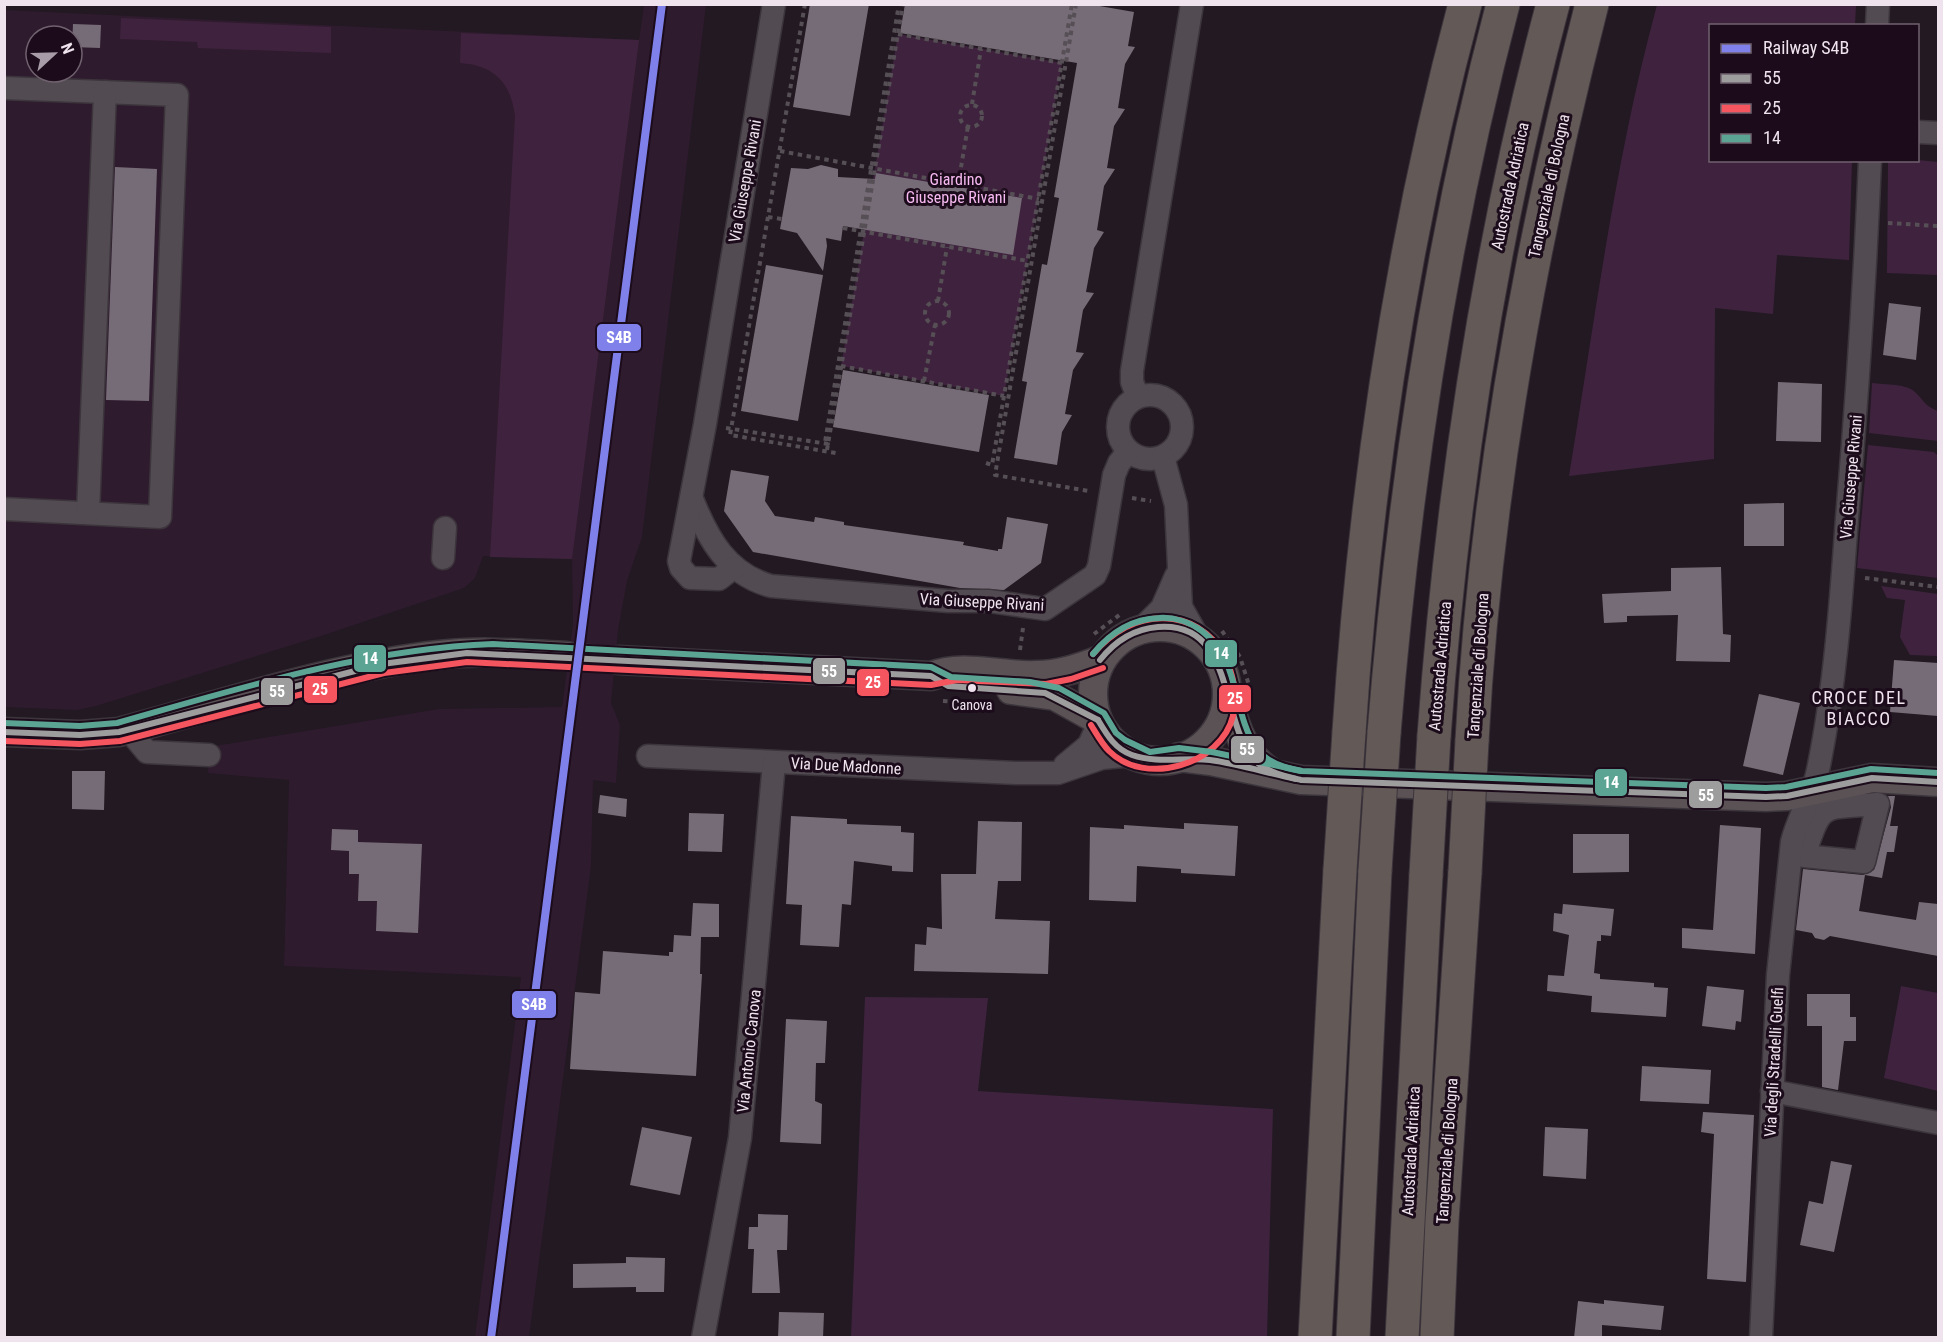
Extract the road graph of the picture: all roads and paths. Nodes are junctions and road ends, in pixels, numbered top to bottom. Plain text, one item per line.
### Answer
1 (774, 4) edge
2 (805, 4) edge
3 (901, 4) edge
4 (1074, 4) edge
5 (1192, 4) edge
6 (1465, 4) edge
7 (1503, 4) edge
8 (1553, 4) edge
9 (1592, 4) edge
10 (1878, 4) edge
11 (1877, 24) edge
12 (898, 34) junction
13 (981, 49) junction
14 (1062, 63) junction
15 (4, 88) edge
16 (105, 92) junction
17 (972, 105) junction
18 (968, 126) junction
19 (1919, 132) edge
20 (1938, 133) edge
21 (780, 151) junction
22 (1870, 162) edge
23 (872, 170) junction
24 (958, 185) junction
25 (1039, 200) junction
26 (768, 217) junction
27 (782, 219) dead end
28 (1867, 223) junction
29 (1938, 226) edge
30 (843, 228) dead end
31 (862, 232) junction
32 (947, 247) junction
33 (1028, 261) junction
34 (938, 301) junction
35 (934, 325) junction
36 (841, 366) junction
37 (924, 381) junction
38 (1004, 396) junction
39 (1138, 398) junction
40 (705, 424) junction
41 (732, 429) junction
42 (828, 444) junction
43 (827, 450) junction
44 (1128, 452) junction
45 (836, 453) dead end
46 (1163, 458) junction
47 (986, 463) dead end
48 (1111, 494) junction
49 (692, 499) junction
50 (1176, 505) junction
51 (4, 509) edge
52 (88, 513) junction
53 (445, 528) dead end
54 (443, 558) dead end
55 (733, 568) junction
56 (1178, 572) junction
57 (1861, 577) dead end
58 (1938, 586) edge
59 (1135, 618) junction
60 (1206, 631) junction
61 (1095, 649) junction
62 (567, 656) tunnel mouth
63 (618, 660) tunnel mouth
64 (931, 676) junction
65 (1238, 693) junction
66 (1099, 722) junction
67 (128, 729) junction
68 (4, 732) edge
69 (209, 755) dead end
70 (1132, 755) junction
71 (648, 756) dead end
72 (1179, 757) junction
73 (774, 762) junction
74 (1044, 773) junction
75 (1273, 773) junction
76 (1938, 782) edge
77 (1813, 791) junction
78 (1772, 1091) junction
79 (1938, 1123) edge
80 (703, 1338) edge
81 (1316, 1338) edge
82 (1353, 1338) edge
83 (1402, 1338) edge
84 (1437, 1338) edge
85 (1761, 1338) edge

1 - 40 street, Via Giuseppe Rivani
2 - 21 path
3 - 12 path
3 - 23 path
4 - 14 path
4 - 48 path
5 - 39 street
6 - 81 highway, bridge
7 - 82 highway, bridge
8 - 83 highway, Autostrada Adriatica, bridge
9 - 84 highway, Tangenziale di Bologna, bridge
10 - 11 street
12 - 13 path
12 - 23 path
13 - 14 path
13 - 17 path
14 - 25 path
15 - 16 street
16 - 52 street
16 - 52 street
17 - 18 path
17 - 18 path
18 - 24 path
19 - 20 street
21 - 23 path
21 - 26 path
22 - 28 street, Via Giuseppe Rivani
23 - 24 path
23 - 31 path
24 - 25 path
25 - 33 path
26 - 27 path
26 - 41 path
28 - 29 path
28 - 77 street, Via Giuseppe Rivani
30 - 31 path
31 - 32 path
31 - 36 path
31 - 42 path
32 - 33 path
32 - 34 path
33 - 38 path
34 - 35 path
34 - 35 path
35 - 37 path
36 - 37 path
36 - 42 path
37 - 38 path
38 - 47 path
39 - 44 street
39 - 46 street
40 - 41 path
40 - 49 street, Via Giuseppe Rivani
41 - 42 path
41 - 43 path
42 - 43 path
43 - 45 path
44 - 46 street
44 - 48 street, Via Giuseppe Rivani
46 - 50 street
48 - 50 path
48 - 55 street, Via Giuseppe Rivani
49 - 55 street, Via Giuseppe Rivani
49 - 55 street, Via Giuseppe Rivani
50 - 56 street
51 - 52 street
53 - 54 street
56 - 59 street
56 - 60 street
57 - 58 path
59 - 60 main road
59 - 61 path
59 - 61 main road
60 - 65 main road
60 - 65 path
61 - 64 main road
61 - 66 main road
62 - 67 main road
63 - 64 main road
64 - 66 main road
65 - 72 main road
65 - 75 main road
66 - 70 main road
66 - 74 street, Via Due Madonne
67 - 68 main road
67 - 69 street
70 - 72 main road
70 - 74 street, Via Due Madonne
71 - 73 street, Via Due Madonne
72 - 75 main road
73 - 74 street, Via Due Madonne
73 - 80 street, Via Antonio Canova
75 - 77 main road
76 - 77 main road
77 - 78 street, Via degli Stradelli Guelfi
78 - 79 street
78 - 85 street, Via degli Stradelli Guelfi

